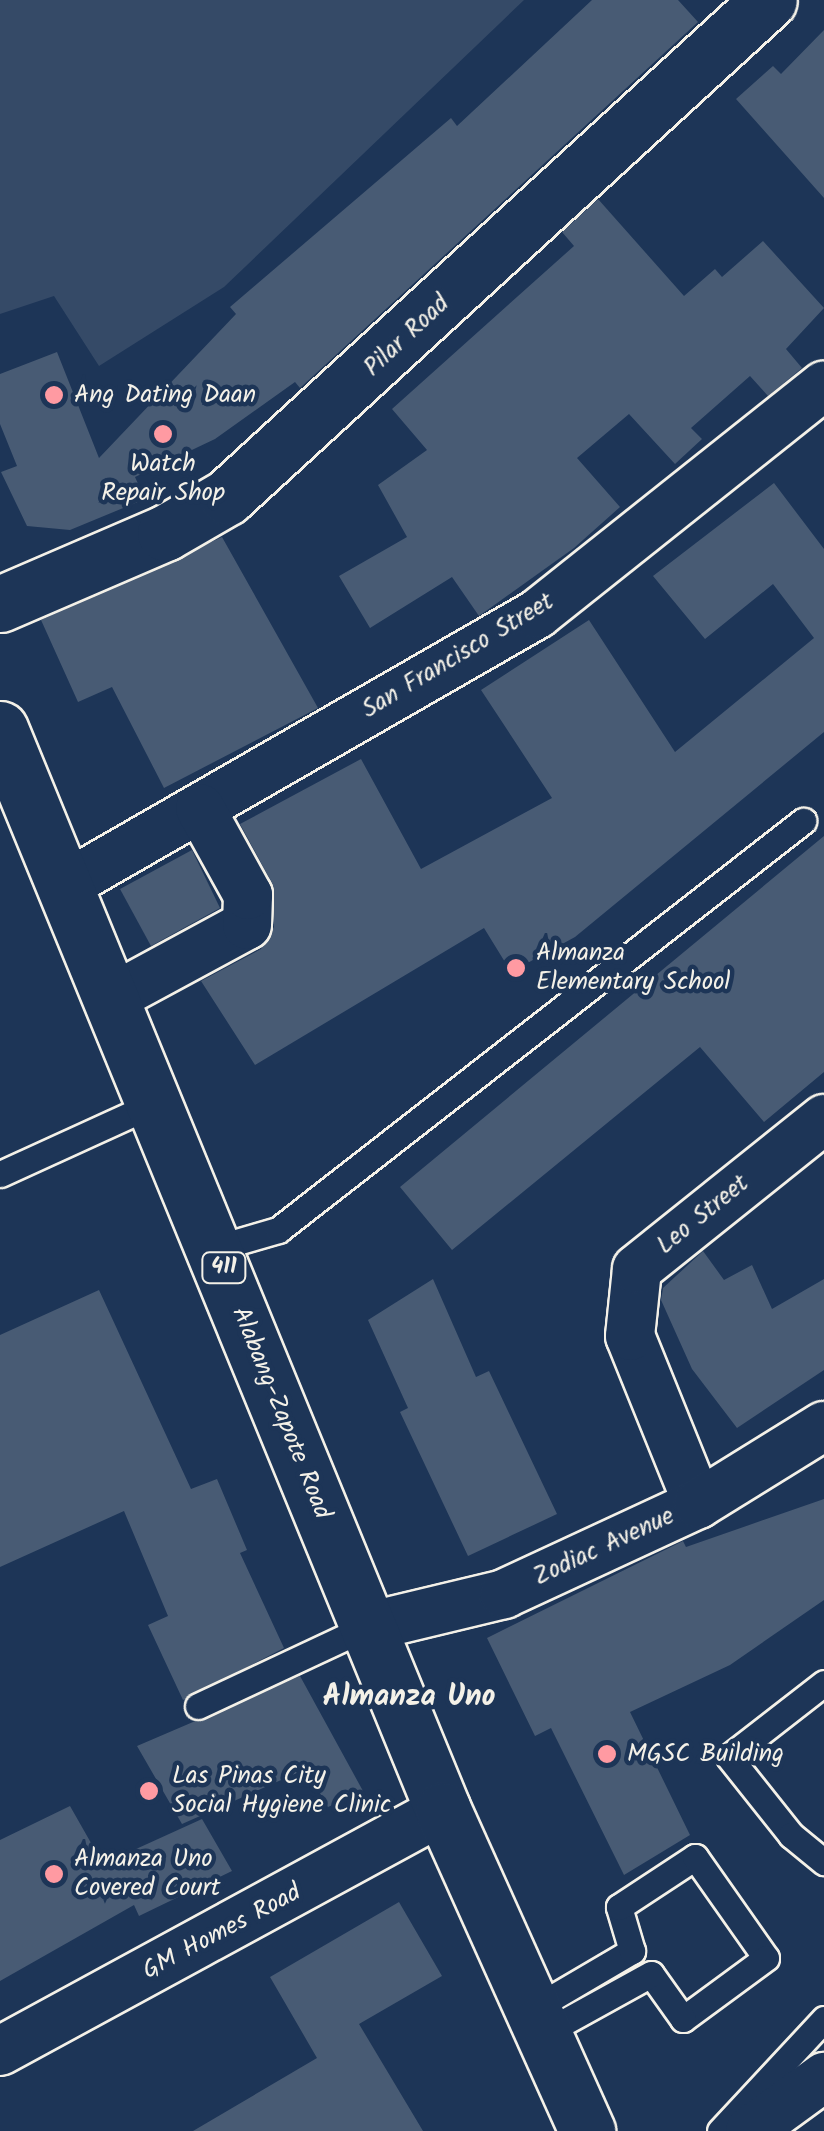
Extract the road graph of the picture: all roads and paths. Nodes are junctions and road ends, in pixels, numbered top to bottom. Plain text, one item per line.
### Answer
1 (770, 0) edge
2 (824, 386) edge
3 (0, 604) edge
4 (0, 729) edge
5 (200, 808) junction
6 (15, 810) edge
7 (803, 821) dead end
8 (64, 886) junction
9 (112, 998) junction
10 (156, 1104) junction
11 (824, 1119) edge
12 (0, 1174) edge
13 (216, 1248) junction
14 (824, 1426) edge
15 (698, 1504) junction
16 (366, 1627) junction
17 (824, 1682) edge
18 (198, 1706) dead end
19 (443, 1810) junction
20 (824, 1862) edge
21 (824, 2019) edge
22 (539, 2021) junction
23 (0, 2051) edge
24 (824, 2077) edge
25 (581, 2112) edge
26 (614, 2131) edge
27 (720, 2131) edge
28 (750, 2131) edge

1 - 3 main road, Pilar Road
2 - 5 street, San Francisco Street
4 - 6 main road, Alabang-Zapote Road / 411
5 - 8 street, San Francisco Street
5 - 9 street
6 - 8 main road, Alabang-Zapote Road / 411
7 - 13 lane
8 - 9 main road, Alabang-Zapote Road / 411
9 - 10 main road, Alabang-Zapote Road / 411
10 - 12 lane
10 - 13 main road, Alabang-Zapote Road / 411
11 - 15 street, Leo Street
13 - 16 main road, Alabang-Zapote Road / 411
14 - 15 street, Zodiac Avenue
15 - 16 street, Zodiac Avenue
16 - 18 lane
16 - 19 main road, Alabang-Zapote Road / 411
17 - 20 lane
19 - 22 main road, Alabang-Zapote Road / 411
19 - 23 street, GM Homes Road
21 - 27 lane
22 - 22 lane
22 - 25 main road, Alabang-Zapote Road / 411
24 - 28 street
25 - 26 main road, Alabang-Zapote Road / 411

